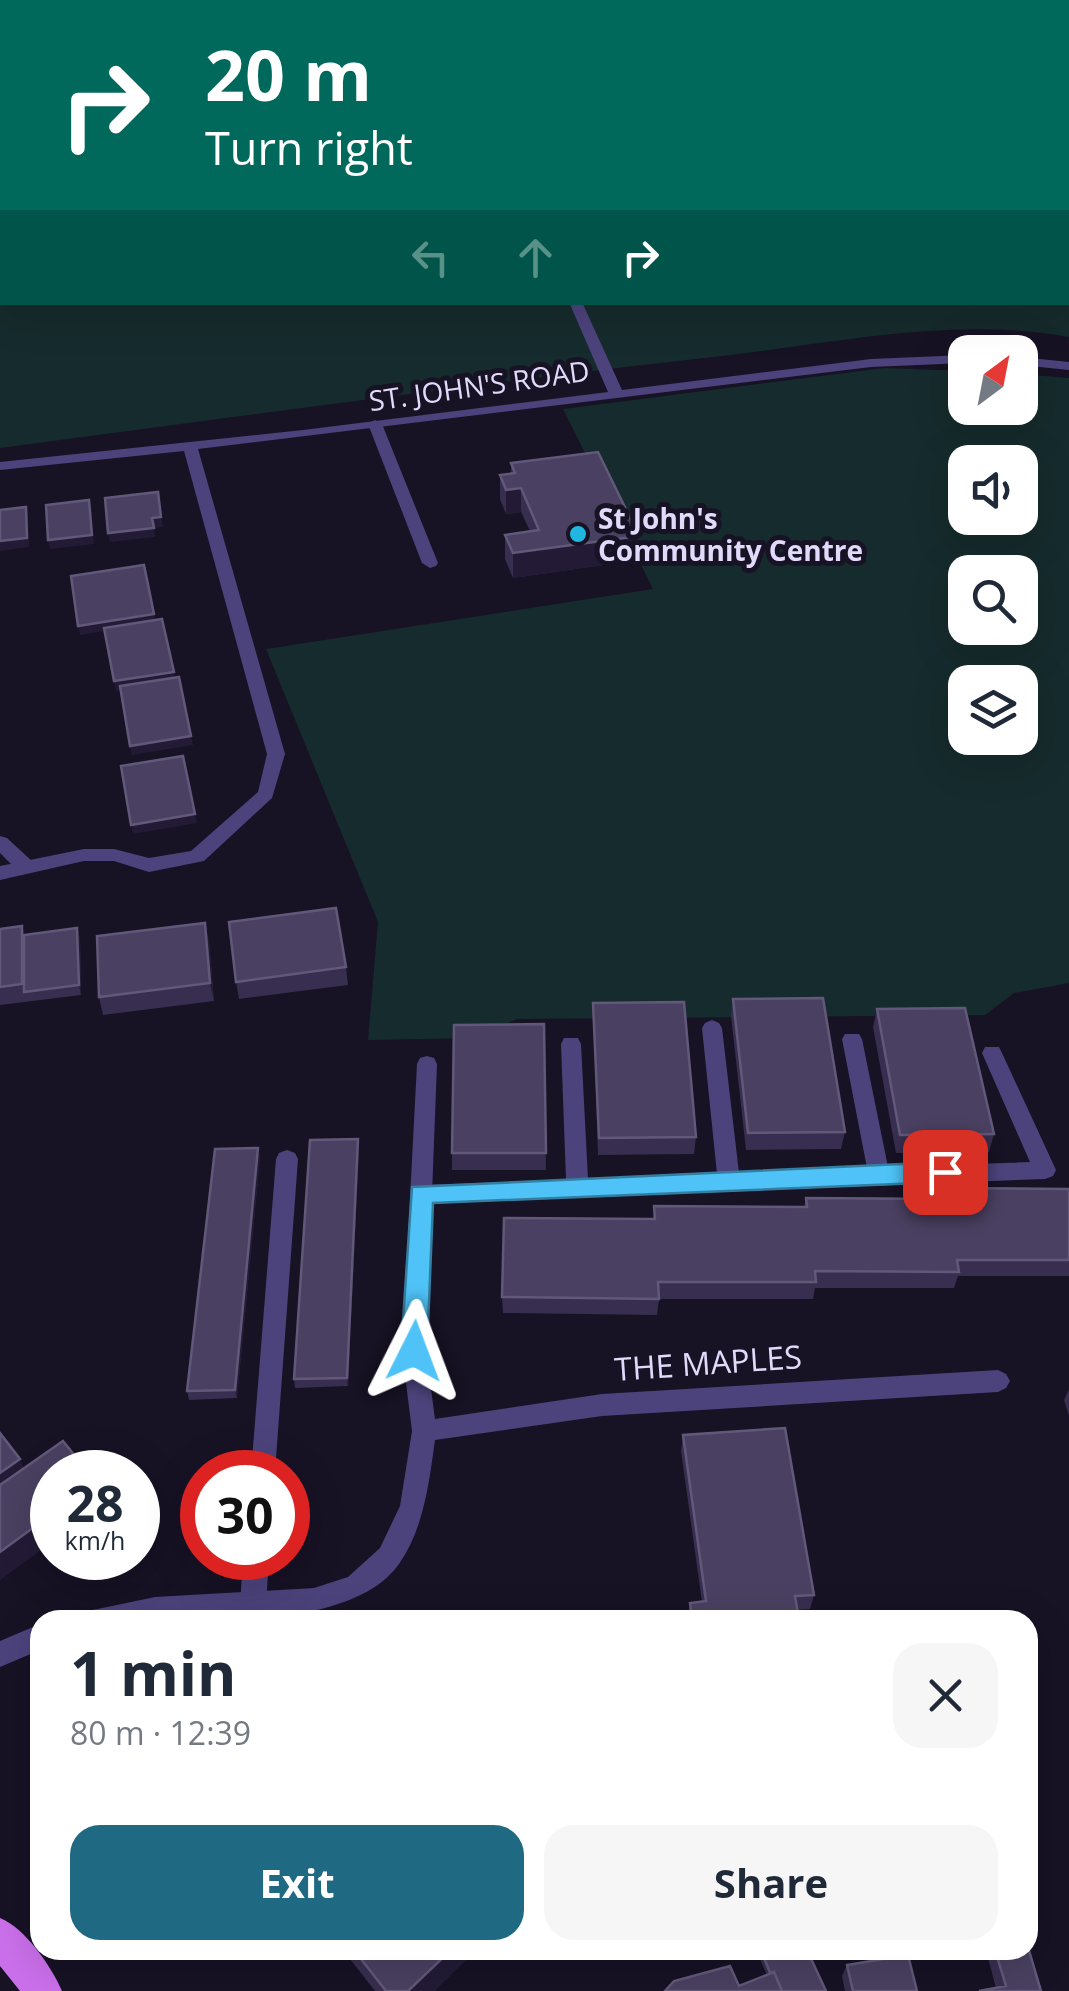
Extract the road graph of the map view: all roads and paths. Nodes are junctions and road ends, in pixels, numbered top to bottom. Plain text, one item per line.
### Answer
1 (576, 305) edge
2 (948, 360) edge
3 (1038, 363) edge
4 (1069, 366) edge
5 (615, 391) junction
6 (375, 424) junction
7 (190, 446) junction
8 (0, 466) edge
9 (430, 563) dead end
10 (0, 842) edge
11 (26, 867) junction
12 (0, 873) edge
13 (712, 1028) dead end
14 (852, 1039) dead end
15 (570, 1044) dead end
16 (992, 1052) dead end
17 (427, 1064) dead end
18 (288, 1159) dead end
19 (878, 1174) junction
20 (729, 1181) junction
21 (577, 1188) junction
22 (421, 1194) junction
23 (998, 1381) dead end
24 (424, 1431) junction
25 (265, 1450) edge
26 (254, 1580) edge
27 (252, 1605) junction
28 (158, 1610) edge
29 (30, 1641) edge
30 (0, 1654) edge
31 (0, 1936) edge
32 (43, 1991) edge

1 - 5 street
2 - 5 street, ST. JOHN'S ROAD
3 - 4 street
5 - 6 street, ST. JOHN'S ROAD
6 - 7 street, ST. JOHN'S ROAD
6 - 9 street
7 - 8 street, ST. JOHN'S ROAD
7 - 11 street
10 - 11 street
11 - 12 street
13 - 20 street
14 - 19 street
15 - 21 street
16 - 19 street
17 - 22 street
18 - 25 street
19 - 20 street
20 - 21 street
21 - 22 street
22 - 24 street
23 - 24 street, THE MAPLES
24 - 27 street
26 - 27 street
27 - 28 street
29 - 30 street
31 - 32 main road

